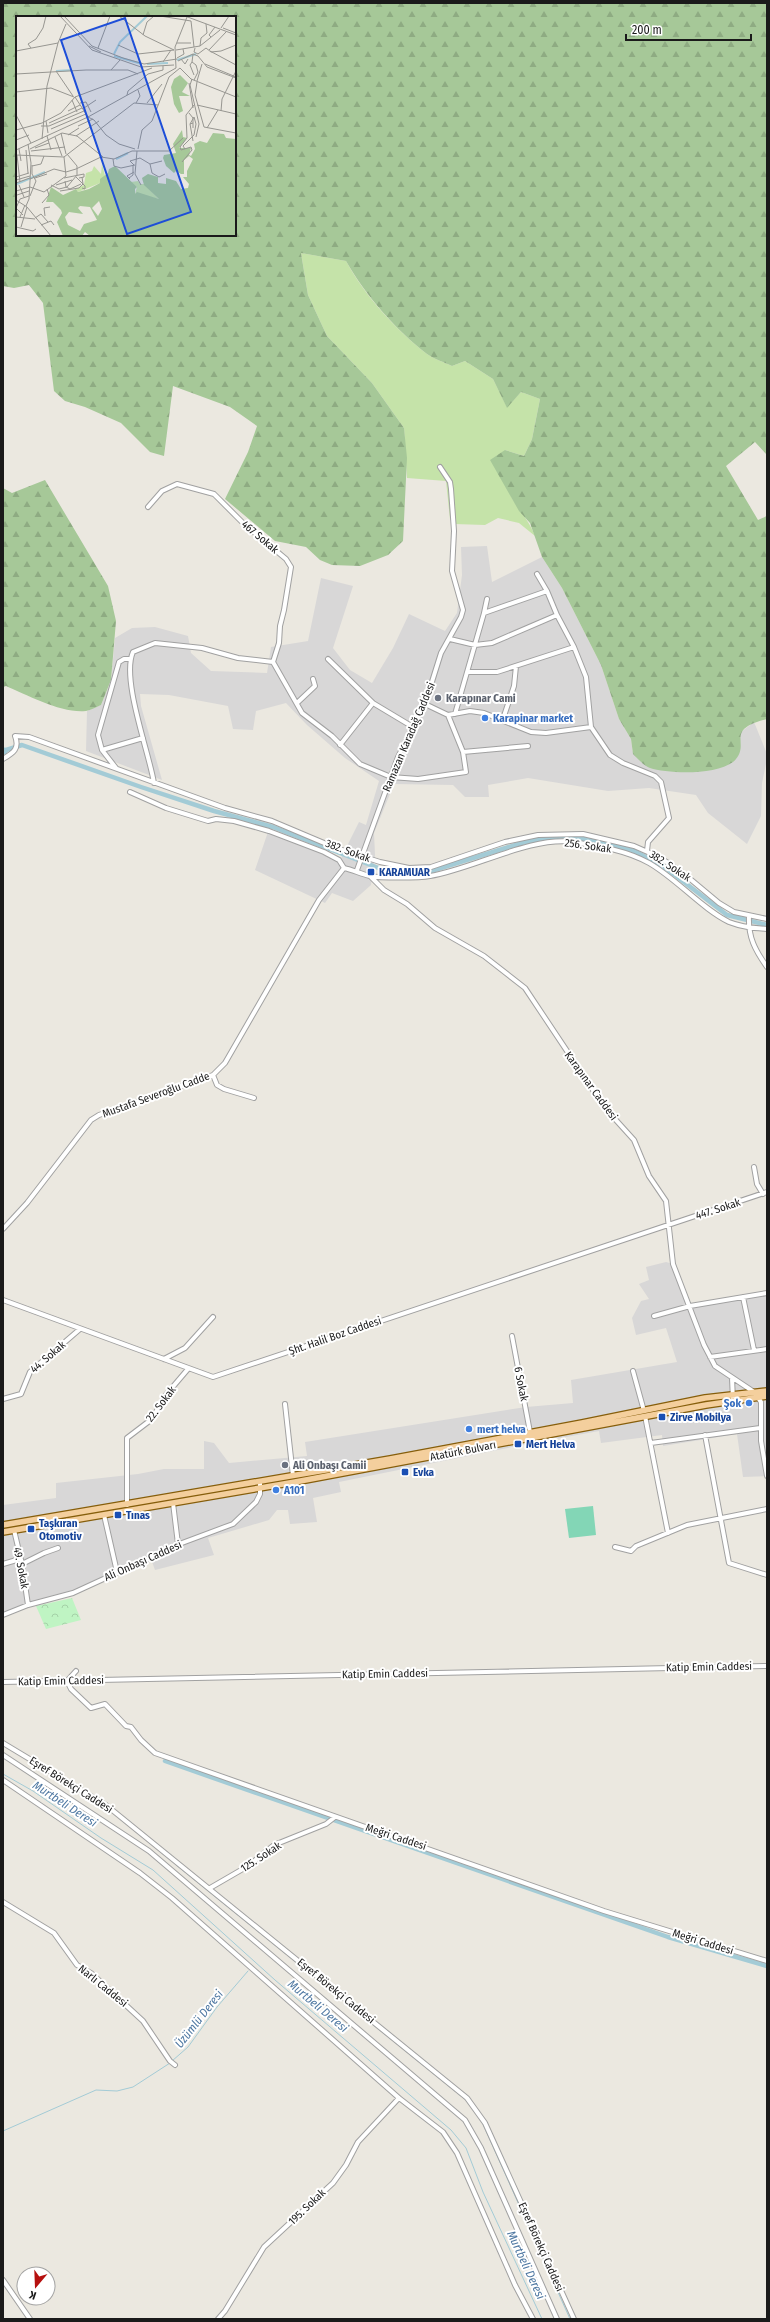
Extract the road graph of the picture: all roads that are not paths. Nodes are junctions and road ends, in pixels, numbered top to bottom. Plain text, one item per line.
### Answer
1 (440, 467) dead end
2 (148, 507) dead end
3 (537, 574) dead end
4 (547, 591) junction
5 (487, 599) dead end
6 (484, 613) junction
7 (558, 615) junction
8 (450, 639) junction
9 (476, 645) junction
10 (574, 647) junction
11 (130, 659) junction
12 (328, 659) dead end
13 (272, 662) junction
14 (516, 666) junction
15 (469, 672) junction
16 (313, 679) dead end
17 (297, 703) junction
18 (373, 703) junction
19 (425, 704) junction
20 (455, 714) junction
21 (448, 715) junction
22 (503, 719) junction
23 (413, 727) junction
24 (591, 727) junction
25 (143, 738) junction
26 (340, 745) junction
27 (528, 746) dead end
28 (102, 750) junction
29 (463, 752) junction
30 (3, 759) edge
31 (117, 769) junction
32 (391, 777) junction
33 (154, 783) junction
34 (130, 792) dead end
35 (648, 851) junction
36 (362, 857) junction
37 (344, 868) junction
38 (358, 868) junction
39 (370, 876) junction
40 (749, 917) junction
41 (767, 919) edge
42 (749, 926) junction
43 (767, 929) edge
44 (767, 967) edge
45 (213, 1075) junction
46 (254, 1098) dead end
47 (754, 1167) dead end
48 (765, 1193) edge
49 (670, 1225) junction
50 (3, 1229) edge
51 (767, 1293) edge
52 (743, 1297) junction
53 (3, 1300) edge
54 (690, 1306) junction
55 (654, 1316) dead end
56 (213, 1317) dead end
57 (80, 1329) junction
58 (512, 1336) dead end
59 (767, 1349) edge
60 (754, 1350) junction
61 (710, 1357) junction
62 (164, 1359) junction
63 (188, 1369) junction
64 (633, 1371) dead end
65 (732, 1378) junction
66 (767, 1391) edge
67 (755, 1394) junction
68 (767, 1396) edge
69 (733, 1397) junction
70 (3, 1399) edge
71 (286, 1404) dead end
72 (644, 1414) junction
73 (760, 1428) junction
74 (530, 1432) junction
75 (705, 1435) junction
76 (651, 1443) junction
77 (292, 1476) junction
78 (767, 1476) edge
79 (260, 1485) junction
80 (173, 1503) junction
81 (127, 1505) junction
82 (767, 1509) edge
83 (104, 1515) junction
84 (720, 1518) junction
85 (3, 1525) edge
86 (14, 1530) junction
87 (3, 1532) edge
88 (668, 1533) junction
89 (178, 1544) junction
90 (58, 1548) dead end
91 (616, 1548) dead end
92 (20, 1559) junction
93 (3, 1564) edge
94 (22, 1564) junction
95 (117, 1572) junction
96 (767, 1575) edge
97 (28, 1605) junction
98 (3, 1615) edge
99 (767, 1666) edge
100 (76, 1671) dead end
101 (67, 1681) junction
102 (3, 1682) edge
103 (3, 1743) edge
104 (3, 1754) edge
105 (3, 1780) edge
106 (334, 1817) junction
107 (210, 1888) junction
108 (3, 1902) edge
109 (767, 1961) edge
110 (173, 2063) dead end
111 (399, 2098) junction
112 (3, 2280) edge
113 (30, 2319) edge
114 (218, 2319) edge
115 (533, 2319) edge
116 (557, 2319) edge
117 (574, 2319) edge

1 - 8 street, Ramazan Karadağ Caddesi
2 - 13 street, 467 Sokak
3 - 4 street
4 - 6 street
4 - 7 street
5 - 6 street
6 - 9 street
7 - 9 street
7 - 10 street
8 - 9 street
8 - 19 street, Ramazan Karadağ Caddesi
9 - 15 street
10 - 14 street
10 - 24 street
11 - 13 street
11 - 25 street
11 - 28 street
12 - 18 street
13 - 17 street
14 - 15 street
14 - 22 street
15 - 20 street
16 - 17 street
17 - 26 street
18 - 23 street
18 - 26 street
19 - 21 street
19 - 23 street, Ramazan Karadağ Caddesi
20 - 21 street
20 - 22 street
21 - 29 street
22 - 24 street
23 - 32 street, Ramazan Karadağ Caddesi
24 - 35 street
25 - 28 street
25 - 33 street
26 - 32 street
27 - 29 street
28 - 31 street
29 - 32 street
30 - 31 street, 382. Sokak
31 - 33 street, 382. Sokak
32 - 36 street, Ramazan Karadağ Caddesi
33 - 36 street, 382. Sokak
34 - 37 street
35 - 36 street, 382. Sokak
35 - 40 street, 382. Sokak
36 - 38 street, Ramazan Karadağ Caddesi
37 - 38 street, 256. Sokak
37 - 45 street, Mustafa Severoğlu Cadde
38 - 39 street, 256. Sokak
39 - 42 street, 256. Sokak
39 - 49 street, Karapınar Caddesi
40 - 41 street, 382. Sokak
40 - 42 street
42 - 43 street, 256. Sokak
42 - 44 street
45 - 46 street
45 - 50 street, Mustafa Severoğlu Cadde
47 - 48 street
48 - 49 street, 447. Sokak
49 - 54 street, Karapınar Caddesi
49 - 63 street, Şht. Halil Boz Caddesi
51 - 52 street
52 - 54 street
52 - 60 street
53 - 57 street, Şht. Halil Boz Caddesi
54 - 55 street
54 - 61 street, Karapınar Caddesi
56 - 62 street
57 - 62 street, Şht. Halil Boz Caddesi
57 - 70 street, 44. Sokak
58 - 74 street, 6 Sokak
59 - 60 street
60 - 61 street
61 - 65 street, Karapınar Caddesi
62 - 63 street, Şht. Halil Boz Caddesi
63 - 81 street, 22. Sokak
64 - 72 street
65 - 67 street, Karapınar Caddesi
65 - 69 street
66 - 67 main road
67 - 68 main road
67 - 69 main road, Atatürk Bulvarı
67 - 73 street
69 - 72 main road, Atatürk Bulvarı
71 - 77 street
72 - 74 main road, Atatürk Bulvarı
72 - 76 street
72 - 79 main road, Atatürk Bulvarı
73 - 75 street
73 - 78 street
74 - 77 main road, Atatürk Bulvarı
75 - 76 street
75 - 84 street
76 - 88 street
77 - 79 main road, Atatürk Bulvarı
79 - 80 main road, Atatürk Bulvarı
79 - 81 main road, Atatürk Bulvarı
79 - 89 street, Ali Onbaşı Caddesi
80 - 83 main road, Atatürk Bulvarı
80 - 89 street
81 - 85 main road, Atatürk Bulvarı
82 - 84 street
83 - 86 main road, Atatürk Bulvarı
83 - 95 street
84 - 88 street
84 - 96 street
86 - 87 main road, Atatürk Bulvarı
86 - 92 street, 49. Sokak
88 - 91 street
89 - 95 street, Ali Onbaşı Caddesi
90 - 94 street
92 - 93 street
92 - 94 street, 49. Sokak
94 - 97 street, 49. Sokak
95 - 97 street, Ali Onbaşı Caddesi
97 - 98 street, Ali Onbaşı Caddesi
99 - 101 street, Katip Emin Caddesi
100 - 101 street
101 - 102 street, Katip Emin Caddesi
101 - 106 street, Meğri Caddesi
103 - 107 street, Eşref Börekçi Caddesi
104 - 116 street
105 - 111 street
106 - 107 street, 125. Sokak
106 - 109 street, Meğri Caddesi
107 - 117 street, Eşref Börekçi Caddesi
108 - 110 street, Narlı Caddesi
111 - 114 street, 195. Sokak
111 - 115 street
112 - 113 street

